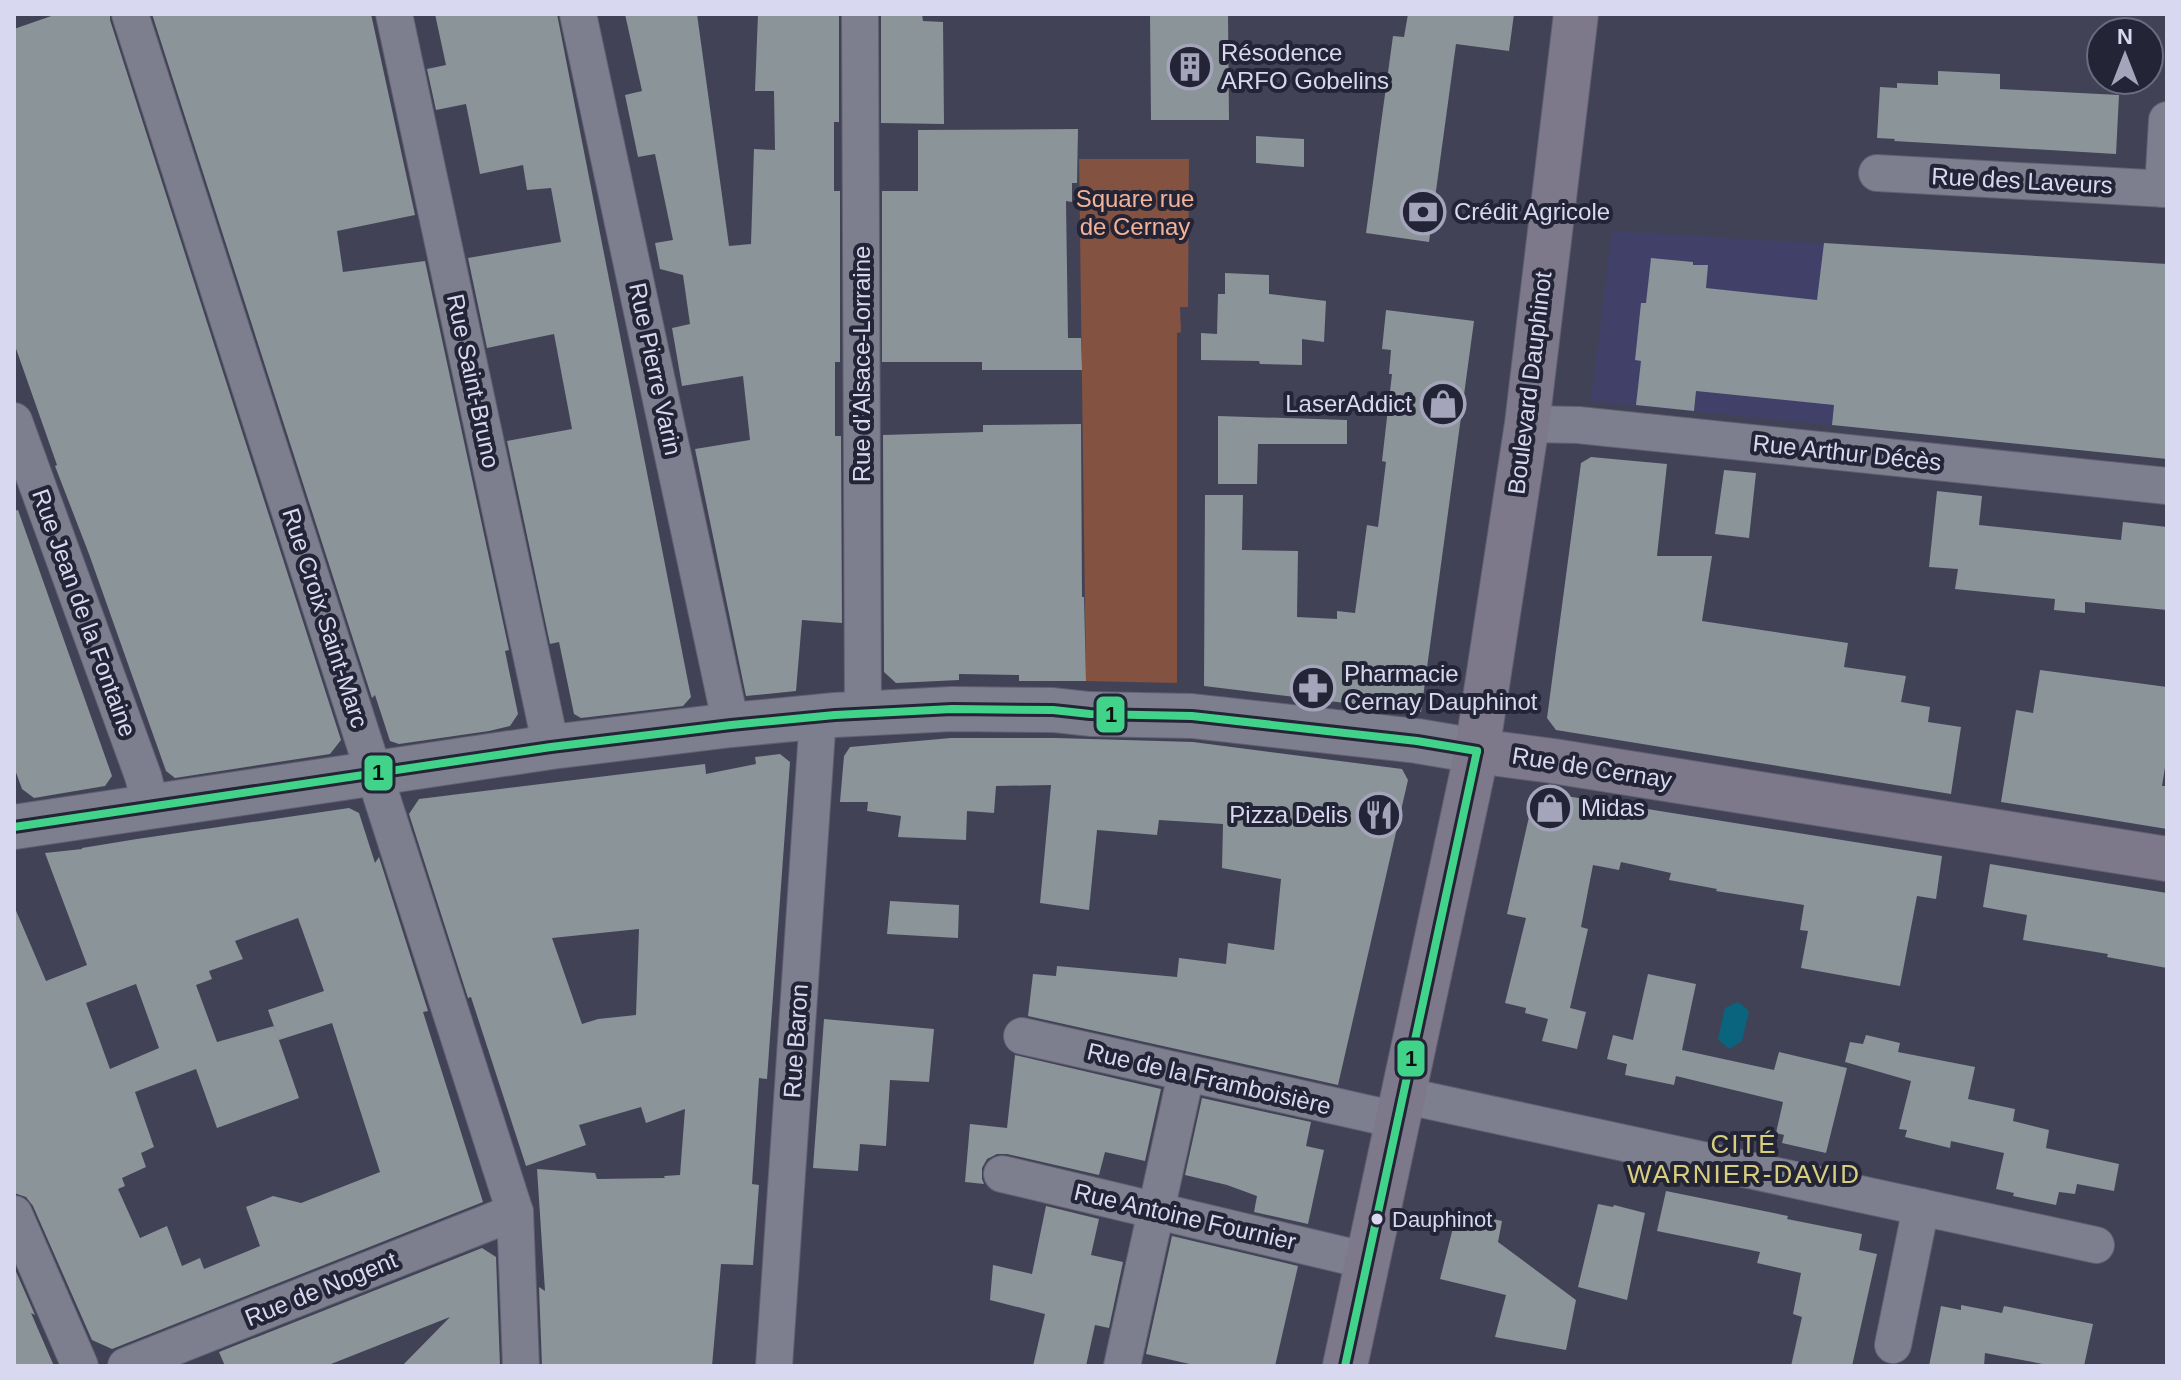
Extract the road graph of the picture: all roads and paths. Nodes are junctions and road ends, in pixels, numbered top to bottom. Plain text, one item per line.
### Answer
1 (130, 14) edge
2 (394, 14) edge
3 (578, 14) edge
4 (860, 14) edge
5 (1576, 14) edge
6 (2167, 120) edge
7 (1877, 173) dead end
8 (2165, 189) edge
9 (14, 421) edge
10 (1527, 424) junction
11 (2167, 486) edge
12 (863, 714) junction
13 (818, 716) junction
14 (731, 725) junction
15 (551, 747) junction
16 (1477, 751) junction
17 (375, 773) junction
18 (151, 806) junction
19 (14, 827) edge
20 (2167, 859) edge
21 (1022, 1036) dead end
22 (1186, 1074) junction
23 (1400, 1108) junction
24 (1002, 1174) dead end
25 (1921, 1207) junction
26 (1156, 1210) junction
27 (515, 1212) junction
28 (14, 1214) edge
29 (2096, 1245) dead end
30 (1368, 1261) junction
31 (1893, 1345) dead end
32 (80, 1366) edge
33 (126, 1366) edge
34 (521, 1366) edge
35 (774, 1366) edge
36 (1122, 1366) edge
37 (1345, 1366) edge

1 - 17 street, Rue Croix Saint-Marc
2 - 15 street, Rue Saint-Bruno
3 - 14 street, Rue Pierre Varin
4 - 12 street, Rue d'Alsace-Lorraine
5 - 10 main road, Boulevard Dauphinot
6 - 8 street
7 - 8 street, Rue des Laveurs
9 - 18 street, Rue Jean de la Fontaine
10 - 11 street, Rue Arthur Décès
10 - 16 main road, Boulevard Dauphinot
12 - 13 main road, Rue de Cernay
12 - 16 main road, Rue de Cernay
13 - 14 main road, Rue de Cernay
13 - 35 street, Rue Baron
14 - 15 main road, Rue de Cernay
15 - 17 main road, Rue de Cernay
16 - 20 main road, Rue de Cernay
16 - 23 main road, Boulevard Dauphinot
17 - 18 main road, Rue de Cernay
17 - 27 street, Rue Croix Saint-Marc
18 - 19 main road, Rue de Cernay
21 - 22 street, Rue de la Framboisière
22 - 23 street, Rue de la Framboisière
22 - 26 street
23 - 25 street, Rue de la Framboisière
23 - 30 main road, Boulevard Dauphinot
24 - 26 street, Rue Antoine Fournier
25 - 29 street, Rue de la Framboisière
25 - 31 street
26 - 30 street, Rue Antoine Fournier
26 - 36 street
27 - 33 street, Rue de Nogent
27 - 34 street, Rue Croix Saint-Marc
28 - 32 street
30 - 37 main road, Boulevard Dauphinot

